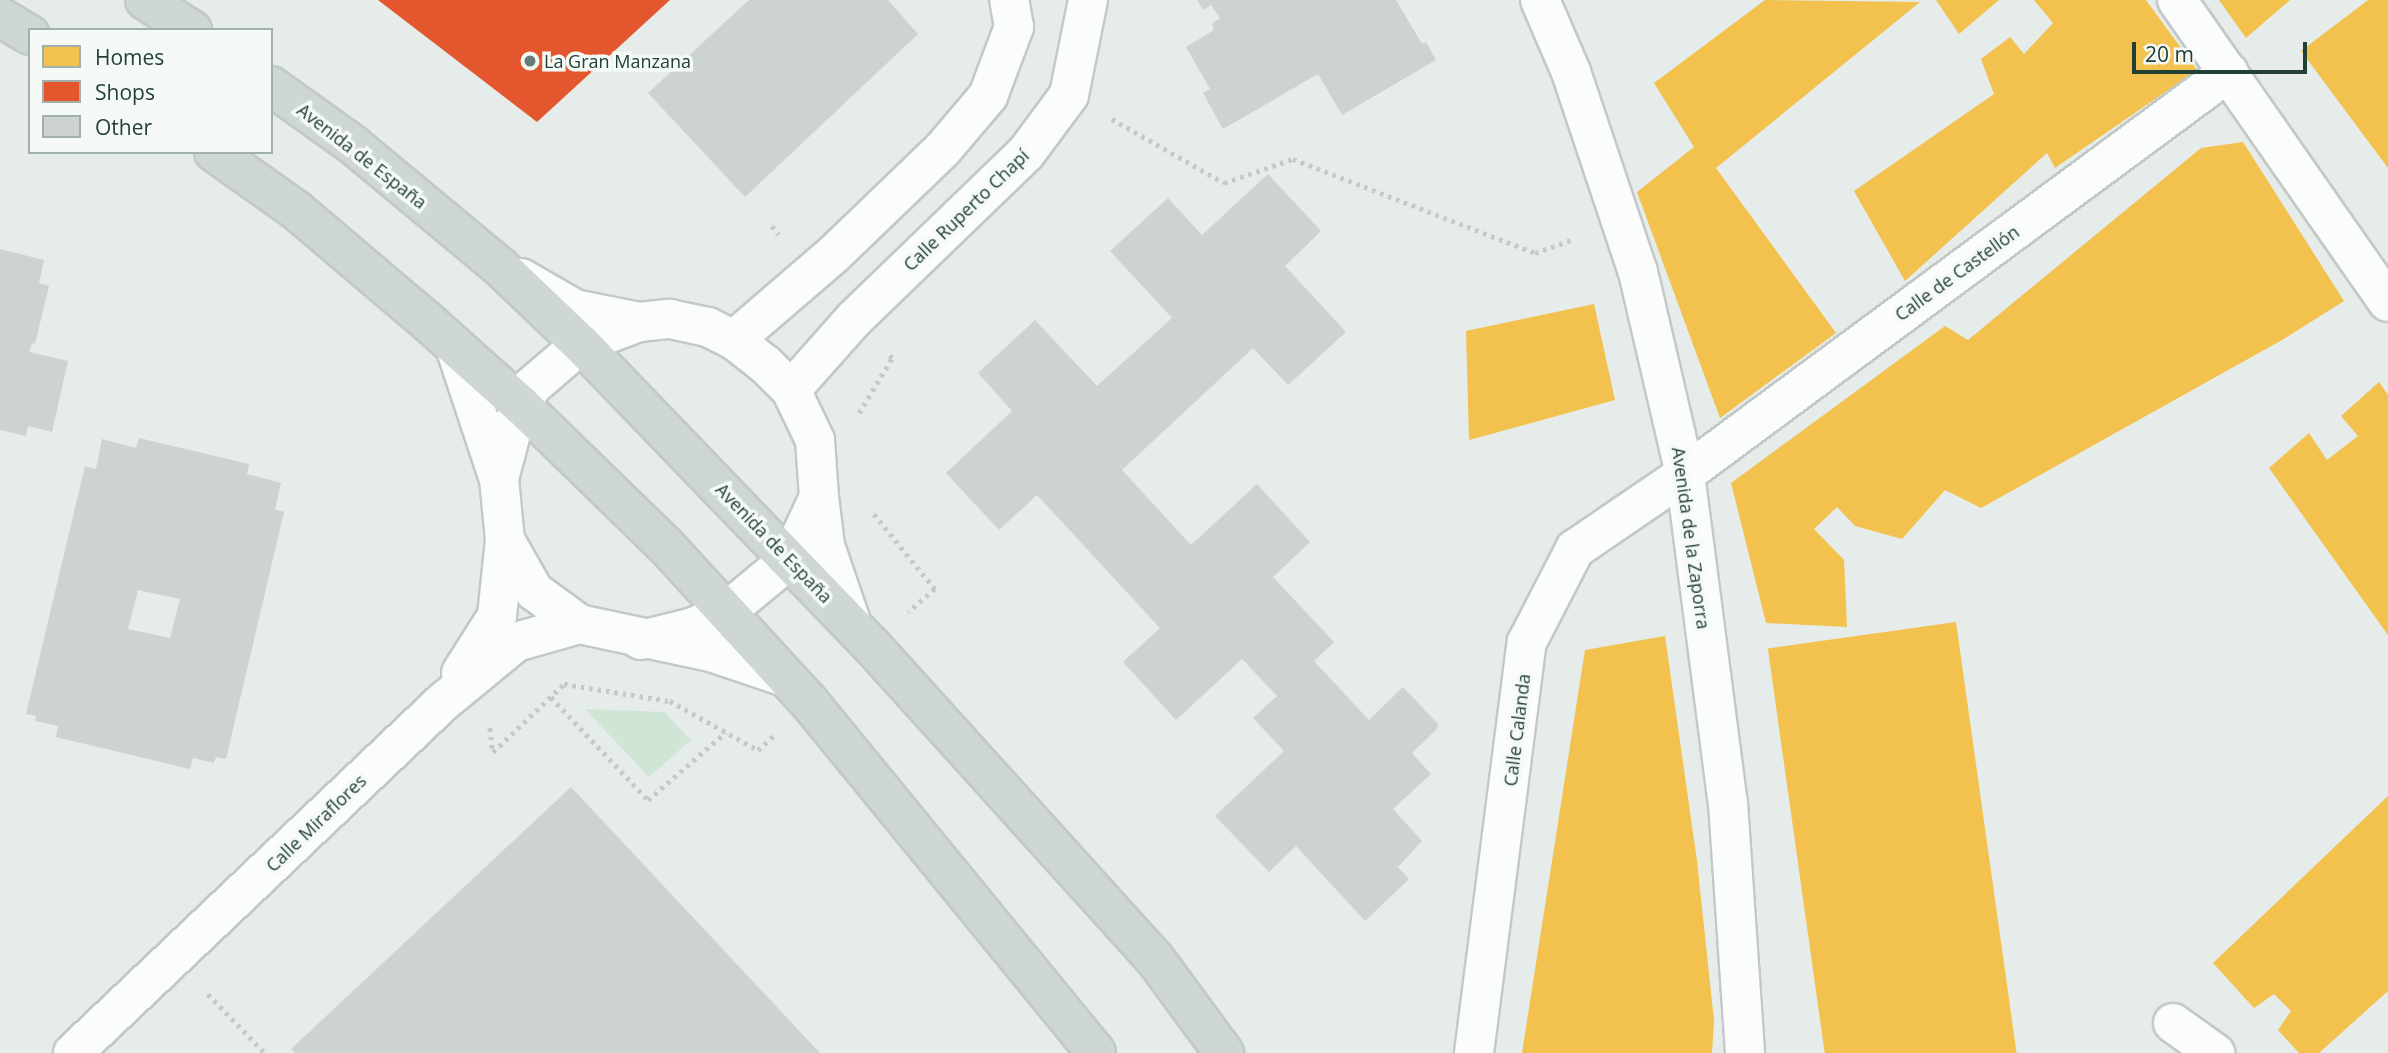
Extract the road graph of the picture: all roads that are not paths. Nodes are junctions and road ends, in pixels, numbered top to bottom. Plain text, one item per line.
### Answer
1 (145, 0) edge
2 (1009, 0) edge
3 (1088, 0) edge
4 (1541, 0) edge
5 (2177, 0) edge
6 (0, 17) edge
7 (189, 28) edge
8 (28, 34) edge
9 (2229, 72) junction
10 (273, 87) edge
11 (217, 154) edge
12 (499, 266) junction
13 (2388, 302) edge
14 (639, 322) junction
15 (734, 340) junction
16 (581, 344) junction
17 (455, 347) junction
18 (791, 390) junction
19 (522, 406) junction
20 (1685, 474) junction
21 (499, 479) junction
22 (819, 497) junction
23 (505, 540) junction
24 (790, 559) junction
25 (726, 612) junction
26 (579, 624) junction
27 (852, 625) junction
28 (640, 639) junction
29 (797, 689) junction
30 (443, 702) junction
31 (2173, 1023) dead end
32 (73, 1053) edge
33 (1096, 1053) edge
34 (1224, 1053) edge
35 (1474, 1053) edge
36 (1745, 1053) edge
37 (2215, 1053) edge

1 - 7 main road
2 - 15 street
3 - 18 street, Calle Ruperto Chapí
4 - 20 street, Avenida de la Zaporra
5 - 9 street
6 - 8 main road
9 - 13 street
9 - 20 street, Calle de Castellón
10 - 12 main road, Avenida de España
11 - 17 main road
12 - 14 street
12 - 16 main road, Avenida de España
14 - 15 street
14 - 16 street
15 - 18 street
16 - 19 street
16 - 24 main road, Avenida de España
17 - 19 main road
17 - 21 street
18 - 22 street
19 - 21 street
19 - 25 main road
20 - 35 street, Calle Calanda
20 - 36 street, Avenida de la Zaporra
21 - 23 street
22 - 24 street
22 - 27 street
23 - 26 street
23 - 30 street
24 - 25 street
24 - 27 main road, Avenida de España
25 - 28 street
25 - 29 main road
26 - 28 street
26 - 30 street, Calle Miraflores
27 - 34 main road, Avenida de España
28 - 29 street
29 - 33 main road
30 - 32 street, Calle Miraflores
31 - 37 street

